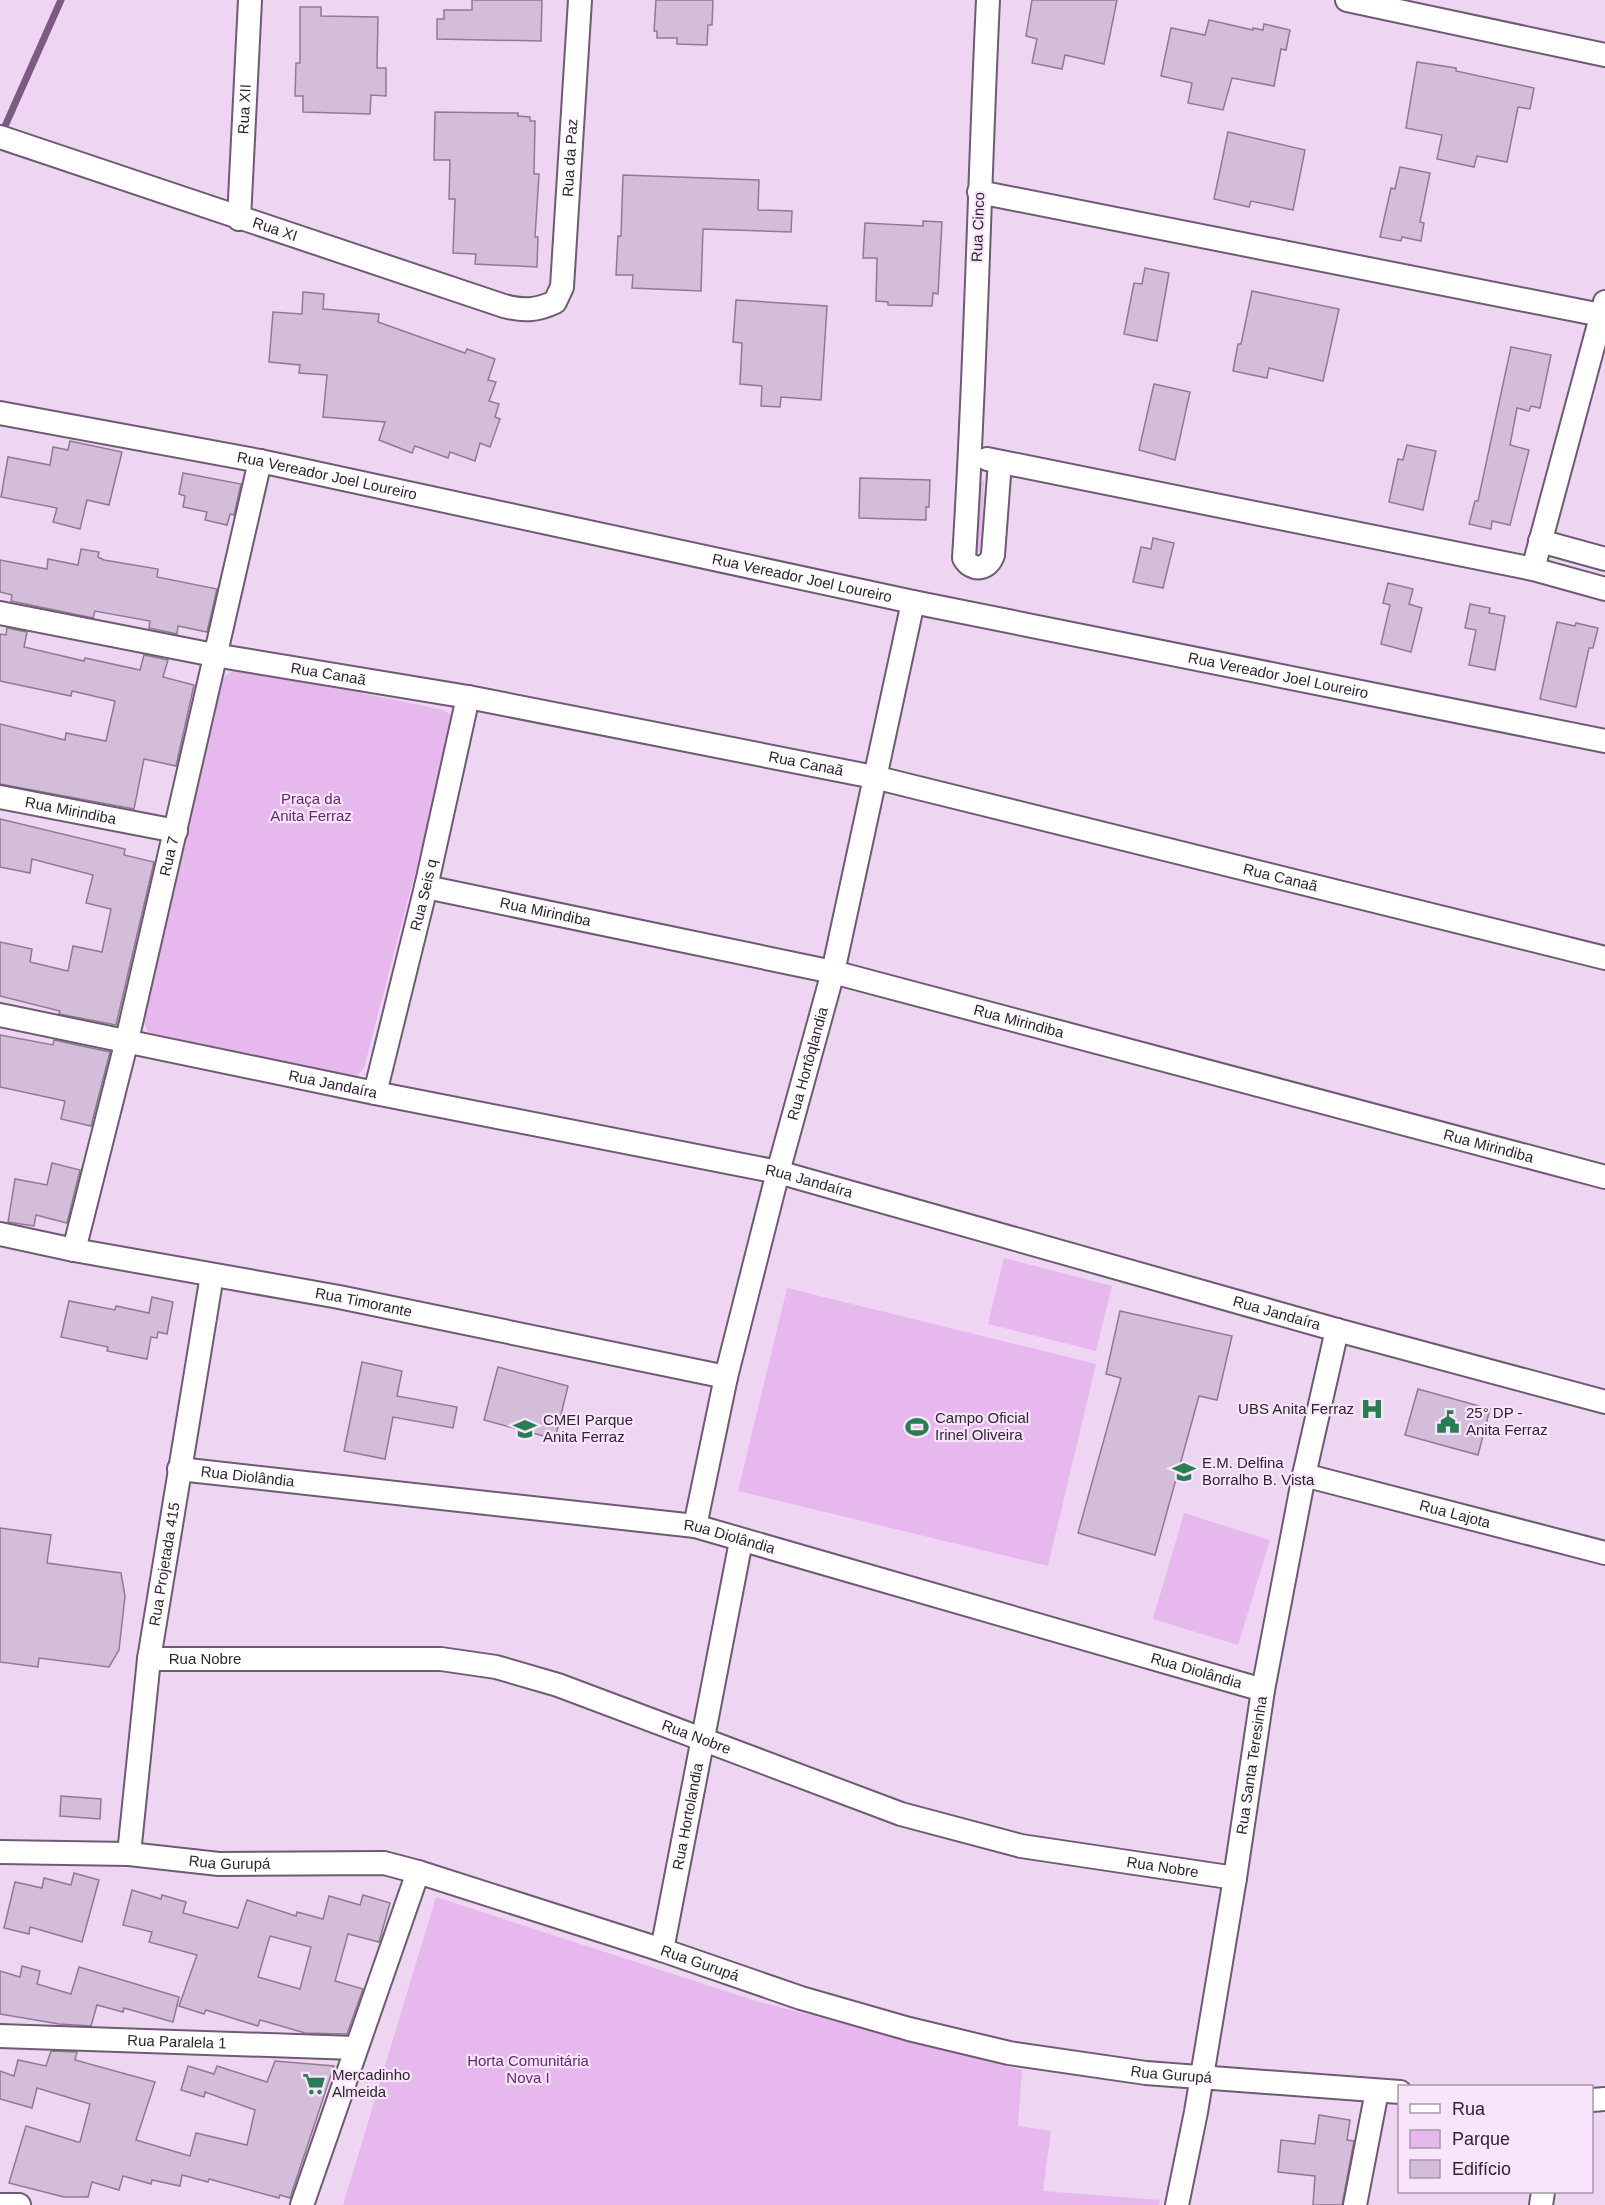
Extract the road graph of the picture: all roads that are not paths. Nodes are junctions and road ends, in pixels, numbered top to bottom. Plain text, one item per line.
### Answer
1 (250, 0) edge
2 (579, 0) edge
3 (988, 0) edge
4 (1347, 0) edge
5 (1605, 55) edge
6 (3, 138) edge
7 (979, 192) junction
8 (239, 219) junction
9 (543, 308) joint
10 (1603, 308) edge
11 (0, 413) edge
12 (970, 455) junction
13 (260, 461) junction
14 (1000, 462) junction
15 (1540, 541) junction
16 (1605, 559) edge
17 (1533, 570) junction
18 (1605, 589) edge
19 (913, 602) junction
20 (0, 613) edge
21 (214, 655) junction
22 (468, 697) junction
23 (1605, 741) edge
24 (874, 777) junction
25 (0, 797) edge
26 (176, 831) junction
27 (426, 887) junction
28 (1604, 956) edge
29 (833, 972) junction
30 (0, 1015) edge
31 (127, 1040) junction
32 (375, 1093) junction
33 (778, 1172) junction
34 (1605, 1177) edge
35 (0, 1234) edge
36 (74, 1250) junction
37 (212, 1275) junction
38 (1337, 1330) junction
39 (726, 1377) junction
40 (1605, 1402) edge
41 (180, 1469) junction
42 (1304, 1475) junction
43 (695, 1526) junction
44 (741, 1541) junction
45 (1605, 1553) edge
46 (149, 1659) junction
47 (1263, 1690) junction
48 (704, 1740) junction
49 (0, 1852) edge
50 (129, 1854) junction
51 (418, 1872) junction
52 (1235, 1878) junction
53 (662, 1950) junction
54 (0, 2036) edge
55 (355, 2048) junction
56 (1201, 2078) junction
57 (1377, 2091) junction
58 (1398, 2092) edge
59 (0, 2205) edge
60 (19, 2205) edge
61 (302, 2205) edge
62 (1177, 2205) edge
63 (1355, 2205) edge

1 - 8 street, Rua XII
2 - 9 street, Rua da Paz
3 - 7 street, Rua Cinco
4 - 5 street
6 - 8 street, Rua XI
7 - 10 street
7 - 12 street, Rua Cinco
8 - 9 street, Rua XI
10 - 15 street
11 - 13 street, Rua Vereador Joel Loureiro
12 - 14 street
12 - 14 street, Rua Cinco
13 - 19 street, Rua Vereador Joel Loureiro
13 - 21 street, Rua 7
14 - 17 street
15 - 16 street
15 - 17 street
17 - 18 street
19 - 23 street, Rua Vereador Joel Loureiro
19 - 24 street, Rua Hortôqlandia
20 - 21 street, Rua Canaã
21 - 22 street, Rua Canaã
21 - 26 street, Rua 7
22 - 24 street, Rua Canaã
22 - 27 street, Rua Seis q
24 - 28 street, Rua Canaã
24 - 29 street, Rua Hortôqlandia
25 - 26 street, Rua Mirindiba
26 - 31 street, Rua 7
27 - 29 street, Rua Mirindiba
27 - 32 street, Rua Seis q
29 - 33 street, Rua Hortôqlandia
29 - 34 street, Rua Mirindiba
30 - 31 street, Rua Jandaíra
31 - 32 street, Rua Jandaíra
31 - 36 street, Rua 7
32 - 33 street, Rua Jandaíra
33 - 38 street, Rua Jandaíra
33 - 39 street, Rua Hortôqlandia
35 - 36 street, Rua Timorante
36 - 37 street, Rua Timorante
37 - 39 street, Rua Timorante
37 - 41 street, Rua Projetada 415
38 - 40 street, Rua Jandaíra
38 - 42 street, Rua Santa Teresinha
39 - 43 street, Rua Hortôqlandia
41 - 43 street, Rua Diolândia
41 - 46 street, Rua Projetada 415
42 - 45 street, Rua Lajota
42 - 47 street, Rua Santa Teresinha
43 - 44 street, Rua Diolândia
44 - 47 street, Rua Diolândia
44 - 48 street, Rua Hortolandia
46 - 48 street, Rua Nobre
46 - 50 street, Rua Projetada 415
47 - 52 street, Rua Santa Teresinha
48 - 52 street, Rua Nobre
48 - 53 street, Rua Hortolandia
49 - 50 street, Rua Gurupá
50 - 51 street, Rua Gurupá
51 - 53 street, Rua Gurupá
51 - 55 street
52 - 56 street, Rua Santa Teresinha
53 - 56 street, Rua Gurupá
54 - 55 street, Rua Paralela 1
55 - 61 street
56 - 57 street, Rua Gurupá
56 - 62 street, Rua Santa Teresinha
57 - 58 street, Rua Gurupá
57 - 63 street
59 - 60 street

